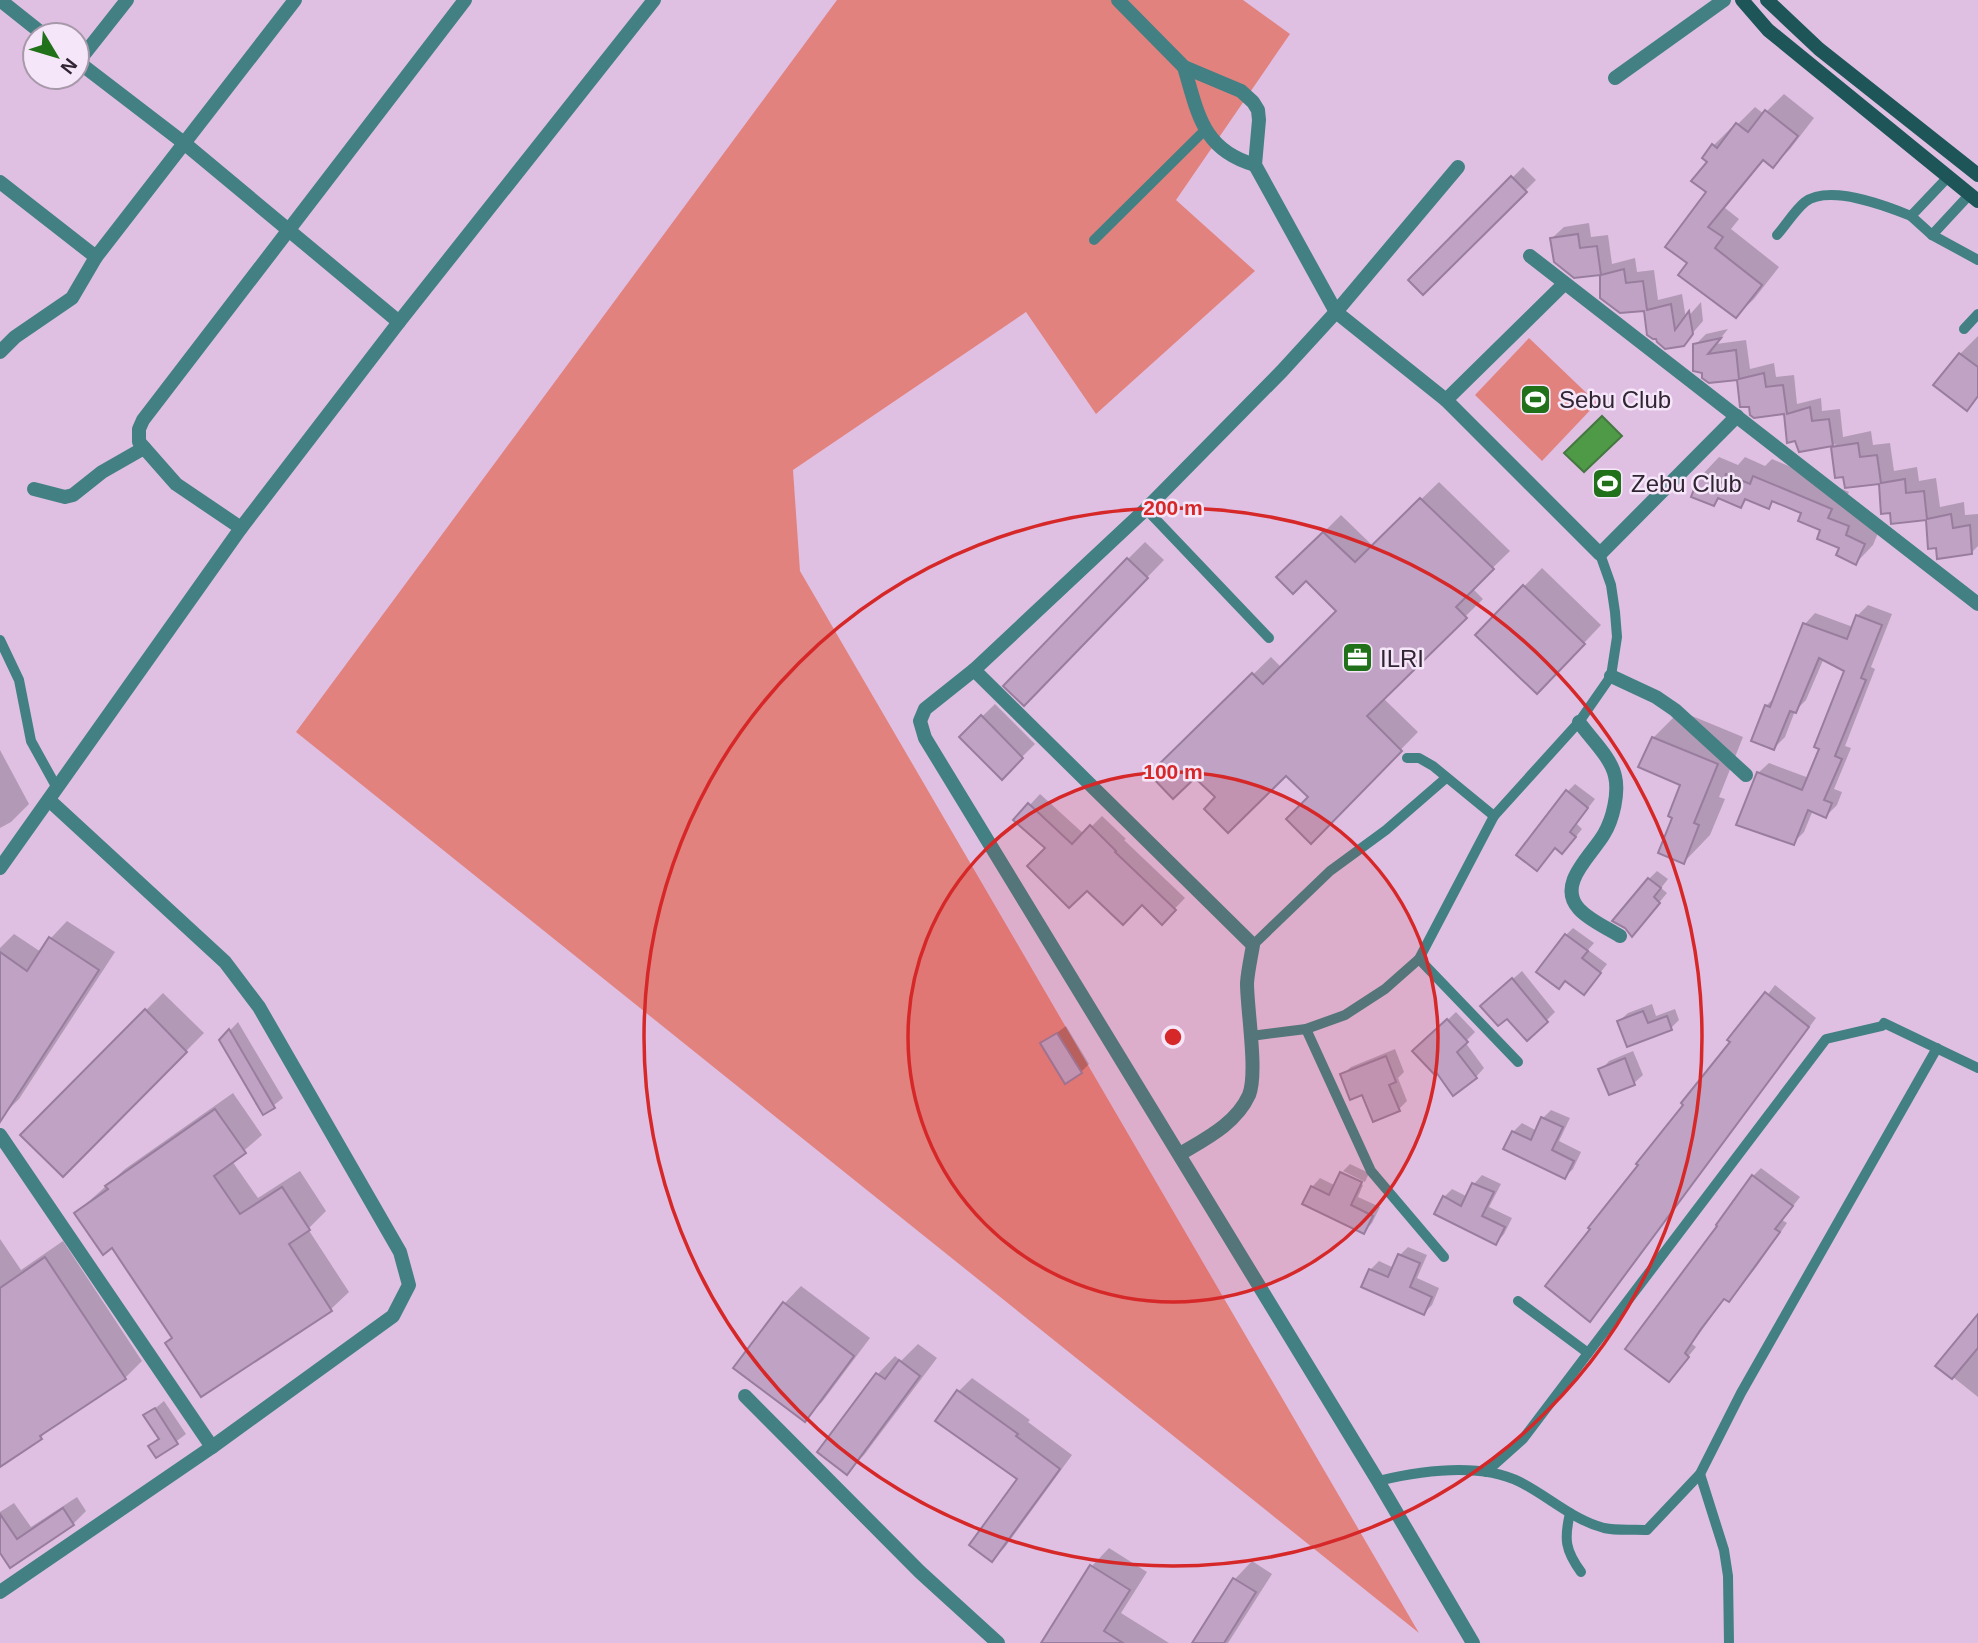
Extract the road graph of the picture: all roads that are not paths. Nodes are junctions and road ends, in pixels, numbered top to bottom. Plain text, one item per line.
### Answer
1 (0, 0) edge
2 (127, 0) edge
3 (295, 0) edge
4 (466, 0) edge
5 (654, 0) edge
6 (1118, 0) edge
7 (1724, 0) edge
8 (1742, 0) edge
9 (1768, 0) edge
10 (26, 21) edge
11 (91, 46) edge
12 (1184, 67) junction
13 (91, 72) edge
14 (1615, 78) dead end
15 (1205, 130) junction
16 (184, 143) junction
17 (1255, 165) junction
18 (1458, 167) dead end
19 (1977, 174) edge
20 (1949, 176) junction
21 (0, 182) edge
22 (1970, 194) edge
23 (1910, 216) junction
24 (290, 230) junction
25 (1777, 235) dead end
26 (1932, 235) junction
27 (1094, 240) dead end
28 (96, 257) junction
29 (1530, 257) dead end
30 (1978, 260) edge
31 (1564, 284) junction
32 (1336, 312) junction
33 (1978, 314) edge
34 (399, 322) junction
35 (1964, 329) dead end
36 (0, 352) edge
37 (1446, 400) junction
38 (1737, 416) junction
39 (144, 448) junction
40 (34, 489) dead end
41 (1146, 509) junction
42 (241, 528) junction
43 (1600, 554) junction
44 (1978, 604) edge
45 (1269, 638) dead end
46 (0, 640) edge
47 (974, 670) junction
48 (1611, 676) junction
49 (1578, 722) junction
50 (1407, 758) dead end
51 (1746, 775) dead end
52 (1446, 778) junction
53 (53, 794) junction
54 (1494, 816) junction
55 (0, 868) edge
56 (1620, 936) dead end
57 (1253, 945) junction
58 (1419, 959) junction
59 (1306, 1029) junction
60 (1251, 1036) junction
61 (1937, 1048) junction
62 (1518, 1062) dead end
63 (1978, 1068) edge
64 (0, 1135) edge
65 (1180, 1154) junction
66 (1444, 1257) dead end
67 (1518, 1301) dead end
68 (1588, 1353) junction
69 (745, 1396) dead end
70 (212, 1447) junction
71 (1486, 1472) junction
72 (1700, 1474) junction
73 (1378, 1481) junction
74 (1570, 1513) junction
75 (1581, 1572) dead end
76 (0, 1592) edge
77 (998, 1643) edge
78 (1474, 1643) edge
79 (1728, 1643) edge

1 - 10 street
2 - 11 street
3 - 16 street
4 - 24 street
5 - 34 street
6 - 12 street
7 - 14 street
8 - 20 main road
9 - 19 main road
12 - 15 street
12 - 17 street
13 - 16 street
15 - 17 street
15 - 27 lane
16 - 24 street
16 - 28 street
17 - 32 street
18 - 32 street
19 - 22 main road
20 - 22 main road
20 - 23 lane
21 - 28 street
22 - 26 lane
23 - 25 lane
23 - 26 lane
24 - 34 street
24 - 39 street
26 - 30 lane
28 - 36 street
29 - 31 street
31 - 37 street
31 - 38 street
32 - 37 street
32 - 41 street
33 - 35 lane
34 - 42 street
37 - 43 street
38 - 43 street
38 - 44 street
39 - 40 street
39 - 42 street
41 - 45 lane
41 - 47 street
42 - 53 street
43 - 48 lane
46 - 53 lane
47 - 57 street
47 - 65 street
48 - 49 lane
48 - 51 street
49 - 54 lane
49 - 56 street
50 - 52 lane
52 - 54 lane
52 - 57 lane
53 - 55 street
53 - 70 street
54 - 58 lane
57 - 60 street
58 - 59 lane
58 - 62 lane
59 - 60 lane
59 - 66 lane
60 - 65 street
61 - 63 lane
61 - 68 lane
61 - 72 lane
64 - 70 street
65 - 73 street
67 - 68 lane
68 - 71 lane
69 - 77 street
70 - 76 street
71 - 73 lane
71 - 74 lane
72 - 74 lane
72 - 79 lane
73 - 78 street
74 - 75 lane

